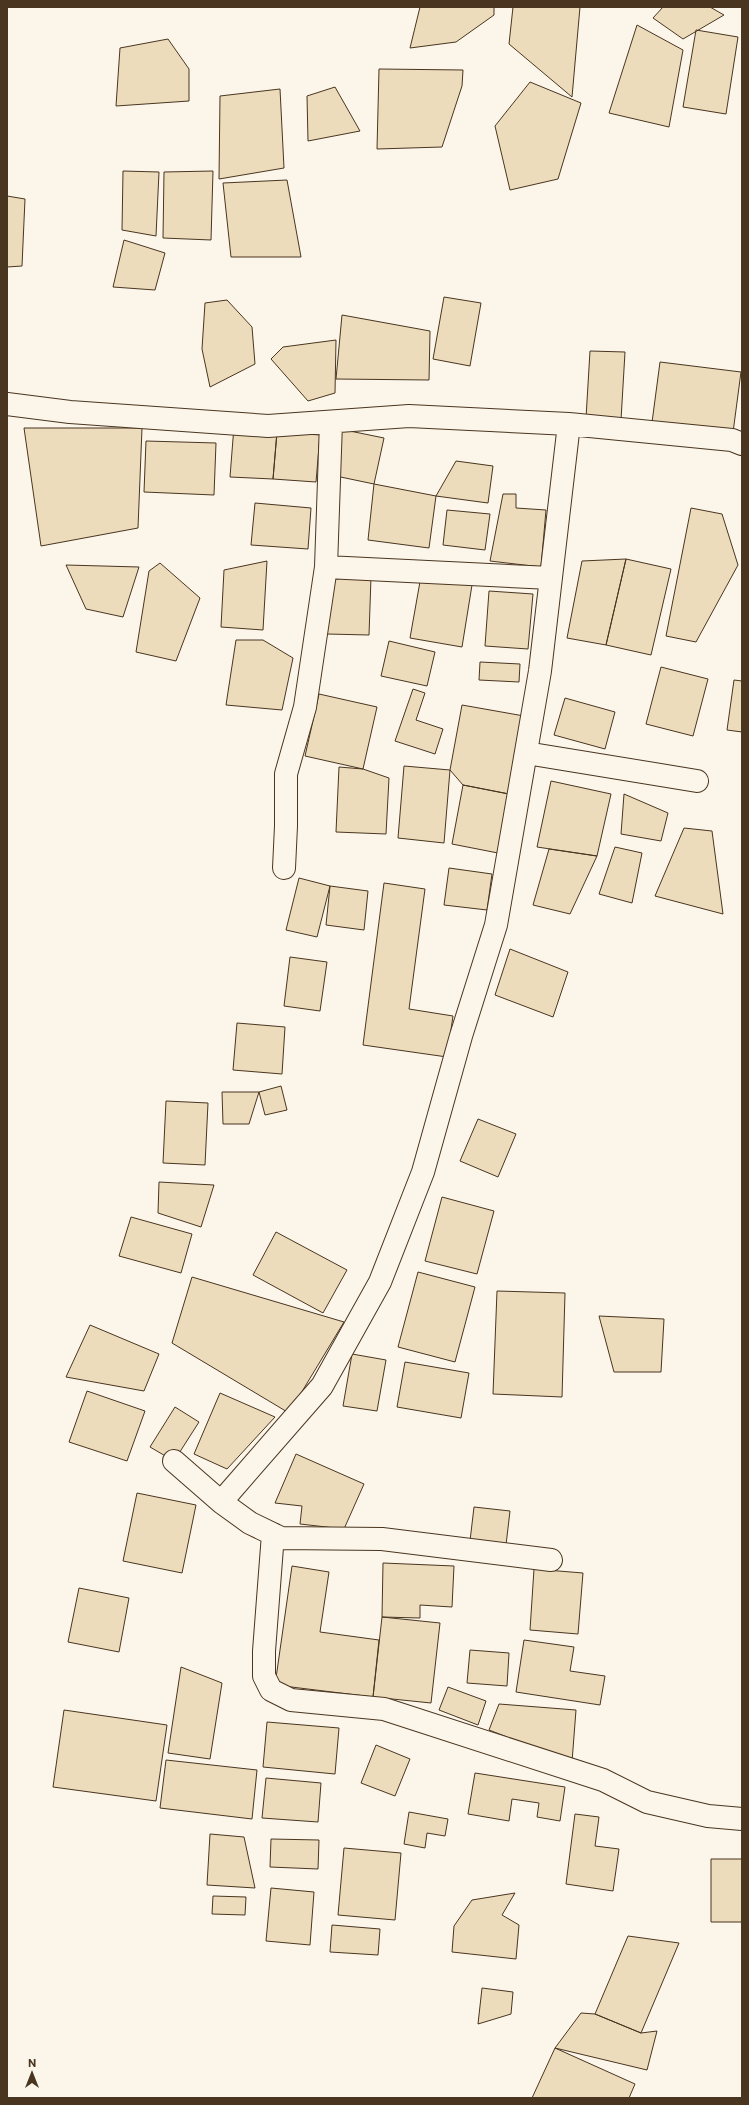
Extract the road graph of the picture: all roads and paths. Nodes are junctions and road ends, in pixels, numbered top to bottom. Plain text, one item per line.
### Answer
1 (7, 404) edge
2 (331, 422) junction
3 (569, 424) junction
4 (742, 444) edge
5 (326, 567) junction
6 (551, 578) junction
7 (526, 753) junction
8 (697, 781) dead end
9 (284, 868) dead end
10 (174, 1461) dead end
11 (221, 1502) junction
12 (273, 1534) junction
13 (551, 1560) dead end
14 (742, 1819) edge

1 - 2 street
2 - 3 street
2 - 5 street
3 - 4 street
3 - 6 street
5 - 6 street
5 - 9 street
6 - 7 street
7 - 8 street
7 - 11 street
10 - 11 street
11 - 12 street
12 - 13 street
12 - 14 street

